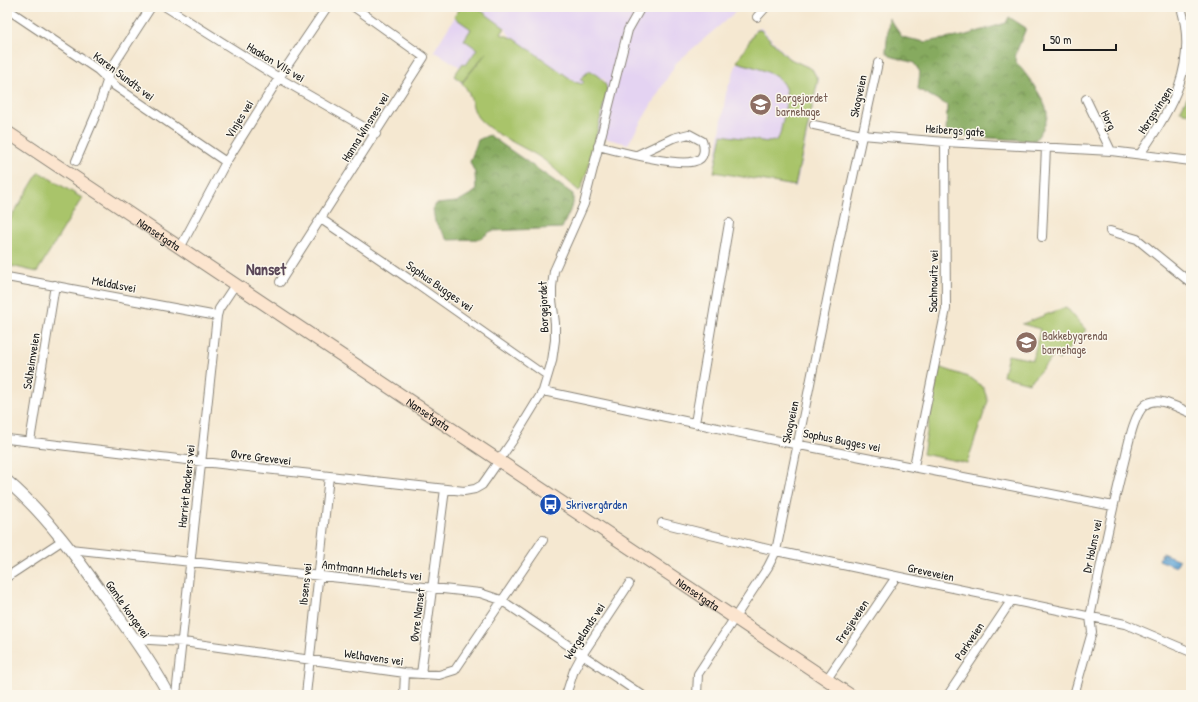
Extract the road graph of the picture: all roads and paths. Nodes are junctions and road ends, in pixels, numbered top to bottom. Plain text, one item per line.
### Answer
1 (151, 7) edge
2 (166, 7) edge
3 (327, 7) edge
4 (354, 7) edge
5 (641, 7) edge
6 (766, 7) edge
7 (1181, 7) edge
8 (7, 9) edge
9 (757, 17) dead end
10 (878, 63) dead end
11 (279, 78) junction
12 (107, 79) junction
13 (1086, 99) dead end
14 (814, 125) dead end
15 (7, 132) edge
16 (376, 134) junction
17 (862, 135) junction
18 (945, 142) junction
19 (598, 146) junction
20 (1046, 147) junction
21 (1111, 151) junction
22 (1140, 154) junction
23 (637, 155) junction
24 (76, 160) dead end
25 (1191, 161) edge
26 (226, 162) junction
27 (321, 219) junction
28 (729, 223) dead end
29 (1110, 231) dead end
30 (1042, 238) dead end
31 (180, 248) junction
32 (7, 277) edge
33 (409, 280) joint
34 (280, 282) dead end
35 (1191, 284) edge
36 (55, 285) junction
37 (235, 285) junction
38 (217, 316) junction
39 (544, 374) dead end
40 (543, 391) junction
41 (1191, 413) edge
42 (695, 423) junction
43 (7, 439) edge
44 (30, 441) junction
45 (798, 444) junction
46 (499, 461) junction
47 (202, 462) junction
48 (914, 466) junction
49 (329, 476) junction
50 (7, 481) edge
51 (445, 489) junction
52 (1113, 506) junction
53 (662, 523) dead end
54 (543, 540) dead end
55 (66, 544) junction
56 (776, 551) junction
57 (190, 562) junction
58 (318, 576) junction
59 (7, 577) edge
60 (896, 577) junction
61 (629, 584) dead end
62 (432, 588) junction
63 (501, 600) junction
64 (1011, 601) junction
65 (1090, 617) junction
66 (734, 618) junction
67 (134, 639) junction
68 (183, 642) junction
69 (1191, 652) edge
70 (582, 655) junction
71 (309, 660) junction
72 (405, 673) junction
73 (422, 674) junction
74 (827, 679) junction
75 (169, 695) edge
76 (176, 695) edge
77 (306, 695) edge
78 (404, 695) edge
79 (566, 695) edge
80 (642, 695) edge
81 (697, 695) edge
82 (850, 695) edge
83 (948, 695) edge
84 (1074, 695) edge

1 - 12 street
2 - 11 street, Haakon VIIs vei
3 - 11 street, Vinjes vei
4 - 16 street, Hanna Winsnes vei
5 - 19 street, Borgejordet
6 - 9 street
7 - 22 street, Horgsvingen
8 - 12 street, Karen Sundts vei
10 - 17 street, Skogveien
11 - 16 street, Haakon VIIs vei
11 - 26 street, Vinjes vei
12 - 24 street
12 - 26 street, Karen Sundts vei
13 - 21 street, Horg
14 - 17 street, Skogveien
15 - 31 main road, Nansetgata
16 - 27 street, Hanna Winsnes vei
17 - 18 street, Heibergs gate
17 - 45 street, Skogveien
18 - 20 street, Heibergs gate
18 - 48 street, Sachnowitz vei
19 - 23 street
19 - 40 street, Borgejordet
20 - 21 street, Heibergs gate
20 - 30 street
21 - 22 street, Heibergs gate
22 - 25 street, Heibergs gate
23 - 23 street
26 - 31 street, Vinjes vei
27 - 33 street, Sophus Bugges vei
27 - 34 street, Hanna Winsnes vei
28 - 42 street
29 - 35 street
31 - 37 main road, Nansetgata
32 - 36 street, Meldalsvei
33 - 39 street, Sophus Bugges vei
36 - 38 street, Meldalsvei
36 - 44 street, Solheimveien
37 - 38 street, Harriet Backers vei
37 - 46 main road, Nansetgata
38 - 47 street, Harriet Backers vei
40 - 42 street, Sophus Bugges vei
40 - 46 street, Borgejordet
41 - 52 street, Dr Holms vei
42 - 45 street, Sophus Bugges vei
43 - 44 street, Øvre Grevevei
44 - 47 street, Øvre Grevevei
45 - 48 street, Sophus Bugges vei
45 - 56 street, Skogveien
46 - 51 street, Øvre Grevevei
46 - 66 main road, Nansetgata
47 - 49 street, Øvre Grevevei
47 - 57 street, Harriet Backers vei
48 - 52 street, Sophus Bugges vei
49 - 51 street, Øvre Grevevei
49 - 58 street, Ibsens vei
50 - 55 street, Gamle kongevei
51 - 62 street, Øvre Nanset
52 - 65 street, Dr Holms vei
53 - 56 street, Greveveien
54 - 63 street, Welhavens vei
55 - 57 street, Amtmann Michelets vei
55 - 59 street
55 - 67 street, Gamle kongevei
56 - 60 street, Greveveien
56 - 66 street, Skogveien
57 - 58 street, Amtmann Michelets vei
57 - 68 street, Harriet Backers vei
58 - 62 street, Amtmann Michelets vei
58 - 71 street, Ibsens vei
60 - 64 street, Greveveien
60 - 74 street, Fresjeveien
61 - 70 street, Wergelands vei
62 - 63 street, Amtmann Michelets vei
62 - 73 street, Øvre Nanset
63 - 70 street, Amtmann Michelets vei
63 - 73 street, Welhavens vei
64 - 65 street, Greveveien
64 - 83 street, Parkveien
65 - 69 street, Greveveien
65 - 84 street, Dr Holms vei
66 - 74 main road, Nansetgata
66 - 81 street, Skogveien
67 - 68 street, Welhavens vei
67 - 75 street, Gamle kongevei
68 - 71 street, Welhavens vei
68 - 76 street, Harriet Backers vei
70 - 79 street, Wergelands vei
70 - 80 street, Amtmann Michelets vei
71 - 72 street, Welhavens vei
71 - 77 street, Ibsens vei
72 - 73 street, Welhavens vei
72 - 78 street
74 - 82 main road, Nansetgata

